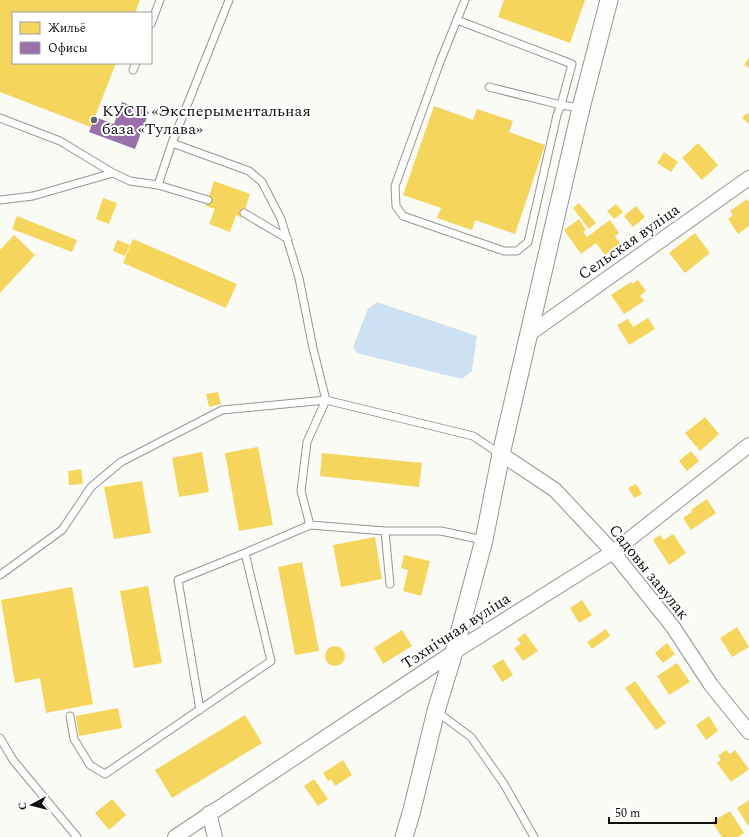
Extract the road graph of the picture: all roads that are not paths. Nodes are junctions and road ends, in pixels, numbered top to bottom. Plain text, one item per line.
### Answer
1 (160, 0) edge
2 (230, 0) edge
3 (465, 0) edge
4 (609, 0) edge
5 (458, 20) junction
6 (152, 21) edge
7 (489, 87) dead end
8 (561, 105) junction
9 (581, 108) junction
10 (0, 118) edge
11 (172, 143) junction
12 (112, 173) junction
13 (749, 178) edge
14 (158, 185) junction
15 (0, 200) edge
16 (208, 200) dead end
17 (244, 214) dead end
18 (288, 239) junction
19 (529, 334) junction
20 (326, 400) junction
21 (749, 445) edge
22 (502, 454) junction
23 (310, 525) junction
24 (386, 531) junction
25 (484, 540) junction
26 (613, 552) junction
27 (245, 553) junction
28 (0, 575) edge
29 (390, 584) dead end
30 (454, 652) junction
31 (200, 710) junction
32 (436, 711) junction
33 (70, 716) dead end
34 (749, 731) edge
35 (0, 738) edge
36 (209, 813) junction
37 (77, 837) edge
38 (174, 837) edge
39 (215, 837) edge
40 (404, 837) edge
41 (534, 837) edge

1 - 6 lane
2 - 11 lane
3 - 5 lane
4 - 9 street
5 - 8 lane
5 - 8 lane
7 - 8 lane
8 - 9 lane
9 - 19 street
10 - 12 lane
11 - 14 lane
11 - 18 lane
12 - 14 lane
12 - 15 lane
13 - 19 street, Сельская вуліца
14 - 16 lane
17 - 18 lane
18 - 20 lane
19 - 22 street
20 - 22 lane
20 - 23 lane
20 - 28 lane
21 - 26 street, Тэхнічная вуліца
22 - 25 street
22 - 26 street, Садовы завулак
23 - 24 lane
23 - 27 lane
24 - 25 lane
24 - 29 lane
25 - 30 street
26 - 30 street, Тэхнічная вуліца
26 - 34 street, Садовы завулак
27 - 31 lane
27 - 31 lane
30 - 32 street
30 - 36 street, Тэхнічная вуліца
31 - 33 lane
32 - 40 street
32 - 41 lane
35 - 37 lane
36 - 38 street, Тэхнічная вуліца
36 - 39 street

